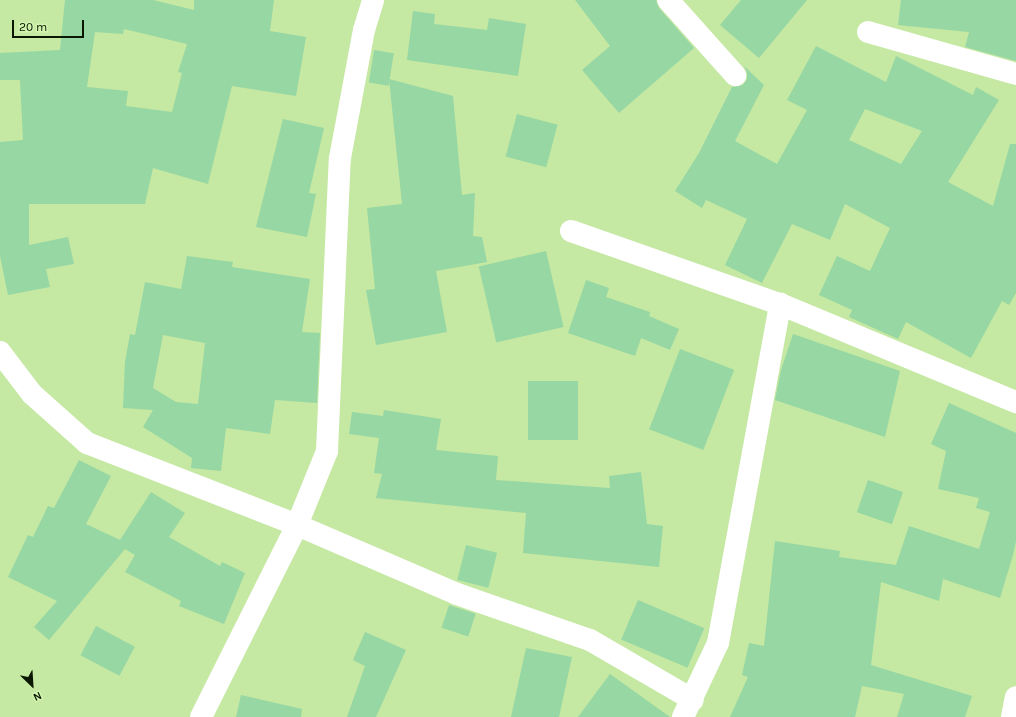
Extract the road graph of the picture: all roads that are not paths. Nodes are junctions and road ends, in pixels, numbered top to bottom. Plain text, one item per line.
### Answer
1 (373, 0) edge
2 (668, 0) edge
3 (868, 32) dead end
4 (1016, 74) edge
5 (735, 75) dead end
6 (571, 231) dead end
7 (780, 304) junction
8 (0, 352) edge
9 (1016, 402) edge
10 (297, 525) junction
11 (1016, 698) edge
12 (688, 708) edge
13 (201, 717) edge
14 (1012, 717) edge

1 - 10 street
2 - 5 street
3 - 4 street
6 - 7 street
7 - 9 street
7 - 12 street
8 - 10 street
10 - 12 street
10 - 13 street
11 - 14 street

